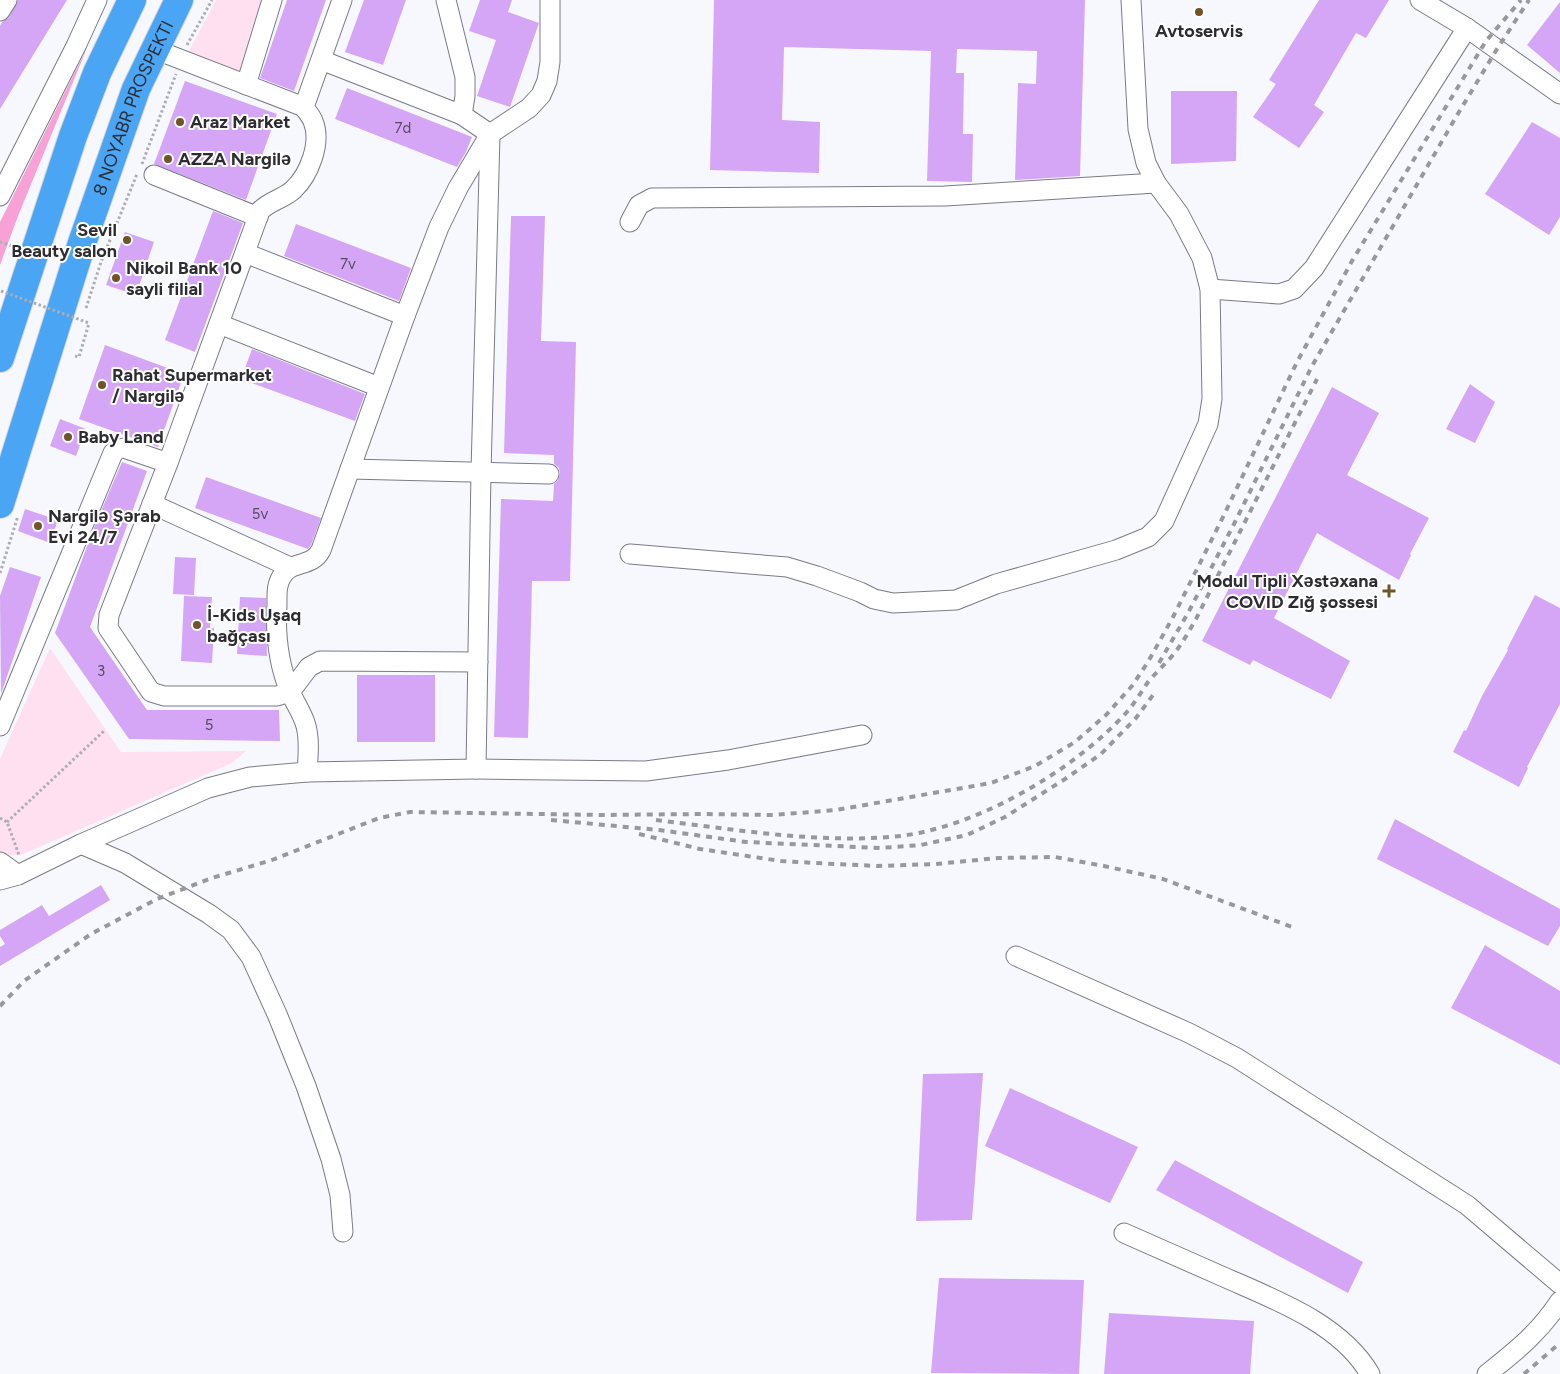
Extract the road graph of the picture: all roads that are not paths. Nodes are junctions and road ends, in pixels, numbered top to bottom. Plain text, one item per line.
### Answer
1 (7, 0) edge
2 (97, 0) edge
3 (132, 0) edge
4 (179, 0) edge
5 (272, 0) edge
6 (342, 0) edge
7 (446, 0) edge
8 (550, 0) edge
9 (1131, 0) edge
10 (1420, 0) edge
11 (0, 11) edge
12 (1467, 28) junction
13 (154, 49) junction
14 (321, 60) junction
15 (246, 85) junction
16 (1560, 94) edge
17 (304, 108) junction
18 (462, 115) junction
19 (490, 134) junction
20 (154, 175) dead end
21 (1156, 183) junction
22 (0, 196) edge
23 (258, 217) junction
24 (630, 222) dead end
25 (245, 253) junction
26 (1210, 290) junction
27 (405, 316) junction
28 (219, 324) junction
29 (0, 358) edge
30 (379, 388) junction
31 (168, 463) junction
32 (350, 470) junction
33 (481, 472) junction
34 (549, 474) dead end
35 (152, 504) junction
36 (10, 507) edge
37 (630, 554) dead end
38 (290, 567) junction
39 (478, 662) junction
40 (290, 692) junction
41 (0, 726) edge
42 (862, 735) dead end
43 (476, 769) junction
44 (307, 772) junction
45 (81, 844) junction
46 (0, 862) edge
47 (14, 876) edge
48 (1016, 956) dead end
49 (343, 1232) dead end
50 (1124, 1233) dead end
51 (1560, 1284) edge
52 (1560, 1301) edge
53 (1370, 1374) edge
54 (1486, 1374) edge

1 - 11 street
2 - 22 street
3 - 29 highway
4 - 13 highway, 8 NOYABR PROSPEKTI
5 - 15 street
6 - 14 street
7 - 18 street
8 - 19 street
9 - 21 street
10 - 12 street
12 - 16 street
12 - 26 street
13 - 15 street
13 - 36 highway, 8 NOYABR PROSPEKTI
14 - 17 street
14 - 18 street
15 - 17 street
17 - 23 street
18 - 19 street
19 - 27 street
19 - 33 street
20 - 23 street
21 - 24 street
21 - 26 street
23 - 25 street
25 - 27 street
25 - 28 street
26 - 37 street
27 - 30 street
28 - 30 street
28 - 31 street
30 - 32 street
31 - 35 street
31 - 41 street
32 - 33 street
32 - 38 street
33 - 34 street
33 - 39 street
35 - 38 street
35 - 40 street
38 - 40 street
39 - 40 street
39 - 43 street
40 - 44 street
42 - 43 street
43 - 44 street
44 - 45 street
45 - 47 street
45 - 49 street
46 - 47 street
48 - 51 street
50 - 53 street
52 - 54 street

